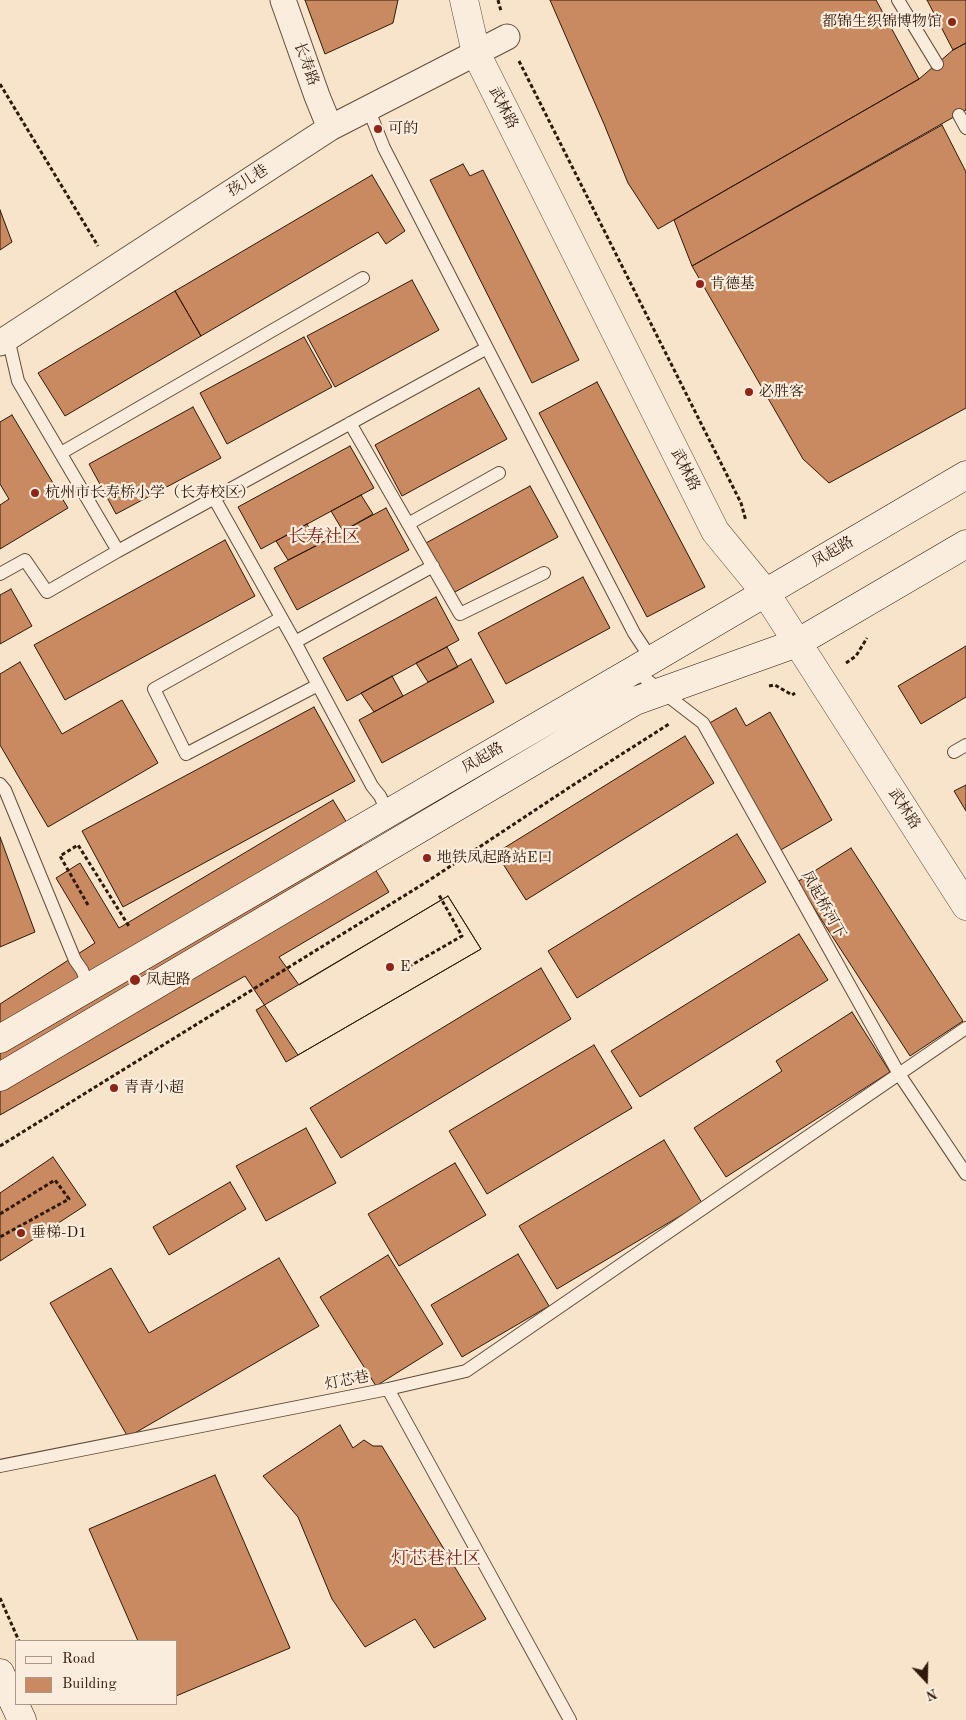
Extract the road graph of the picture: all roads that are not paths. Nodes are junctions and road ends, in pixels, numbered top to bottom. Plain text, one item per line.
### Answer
1 (283, 0) edge
2 (464, 0) edge
3 (898, 0) edge
4 (507, 36) road end
5 (476, 53) junction
6 (937, 64) dead end
7 (368, 108) junction
8 (959, 115) dead end
9 (330, 128) junction
10 (966, 128) edge
11 (363, 278) dead end
12 (4, 340) edge
13 (487, 348) junction
14 (350, 424) junction
15 (61, 453) junction
16 (499, 473) dead end
17 (966, 475) edge
18 (214, 498) junction
19 (408, 524) junction
20 (966, 544) edge
21 (118, 551) junction
22 (432, 566) junction
23 (544, 573) dead end
24 (0, 574) edge
25 (765, 592) junction
26 (281, 618) junction
27 (295, 642) junction
28 (797, 643) junction
29 (643, 665) junction
30 (318, 685) junction
31 (661, 692) junction
32 (966, 745) edge
33 (954, 752) dead end
34 (0, 784) edge
35 (388, 813) junction
36 (966, 906) edge
37 (89, 987) junction
38 (966, 1028) edge
39 (0, 1039) edge
40 (899, 1074) junction
41 (0, 1077) edge
42 (966, 1174) edge
43 (388, 1389) junction
44 (0, 1466) edge
45 (0, 1673) edge
46 (22, 1720) edge
47 (570, 1720) edge

1 - 9 street, 长寿路
2 - 5 main road, 武林路
3 - 6 lane
4 - 5 street, 孩儿巷
5 - 7 street, 孩儿巷
5 - 25 main road, 武林路
7 - 9 street, 孩儿巷
7 - 13 lane, 凤起桥河下
8 - 10 lane
9 - 12 street, 孩儿巷
11 - 15 lane
12 - 15 lane
13 - 14 lane
13 - 29 lane, 凤起桥河下
14 - 18 lane
14 - 19 lane
15 - 21 lane
16 - 19 lane
17 - 25 main road, 凤起路
18 - 21 lane
18 - 26 lane
19 - 22 lane
20 - 28 main road
21 - 24 lane
22 - 23 lane
22 - 27 lane
25 - 28 main road, 武林路
25 - 29 main road, 凤起路
26 - 27 lane
26 - 30 lane
27 - 30 lane
28 - 31 main road
28 - 36 main road, 武林路
29 - 31 lane, 凤起桥河下
29 - 35 main road, 凤起路
30 - 35 lane
31 - 40 lane, 凤起桥河下
31 - 41 main road
32 - 33 lane
34 - 37 lane
35 - 37 main road, 凤起路
37 - 39 main road, 凤起路
38 - 40 lane
40 - 42 lane, 凤起桥河下
40 - 43 lane
43 - 44 lane, 灯芯巷
43 - 47 lane, 灯芯巷
45 - 46 main road

